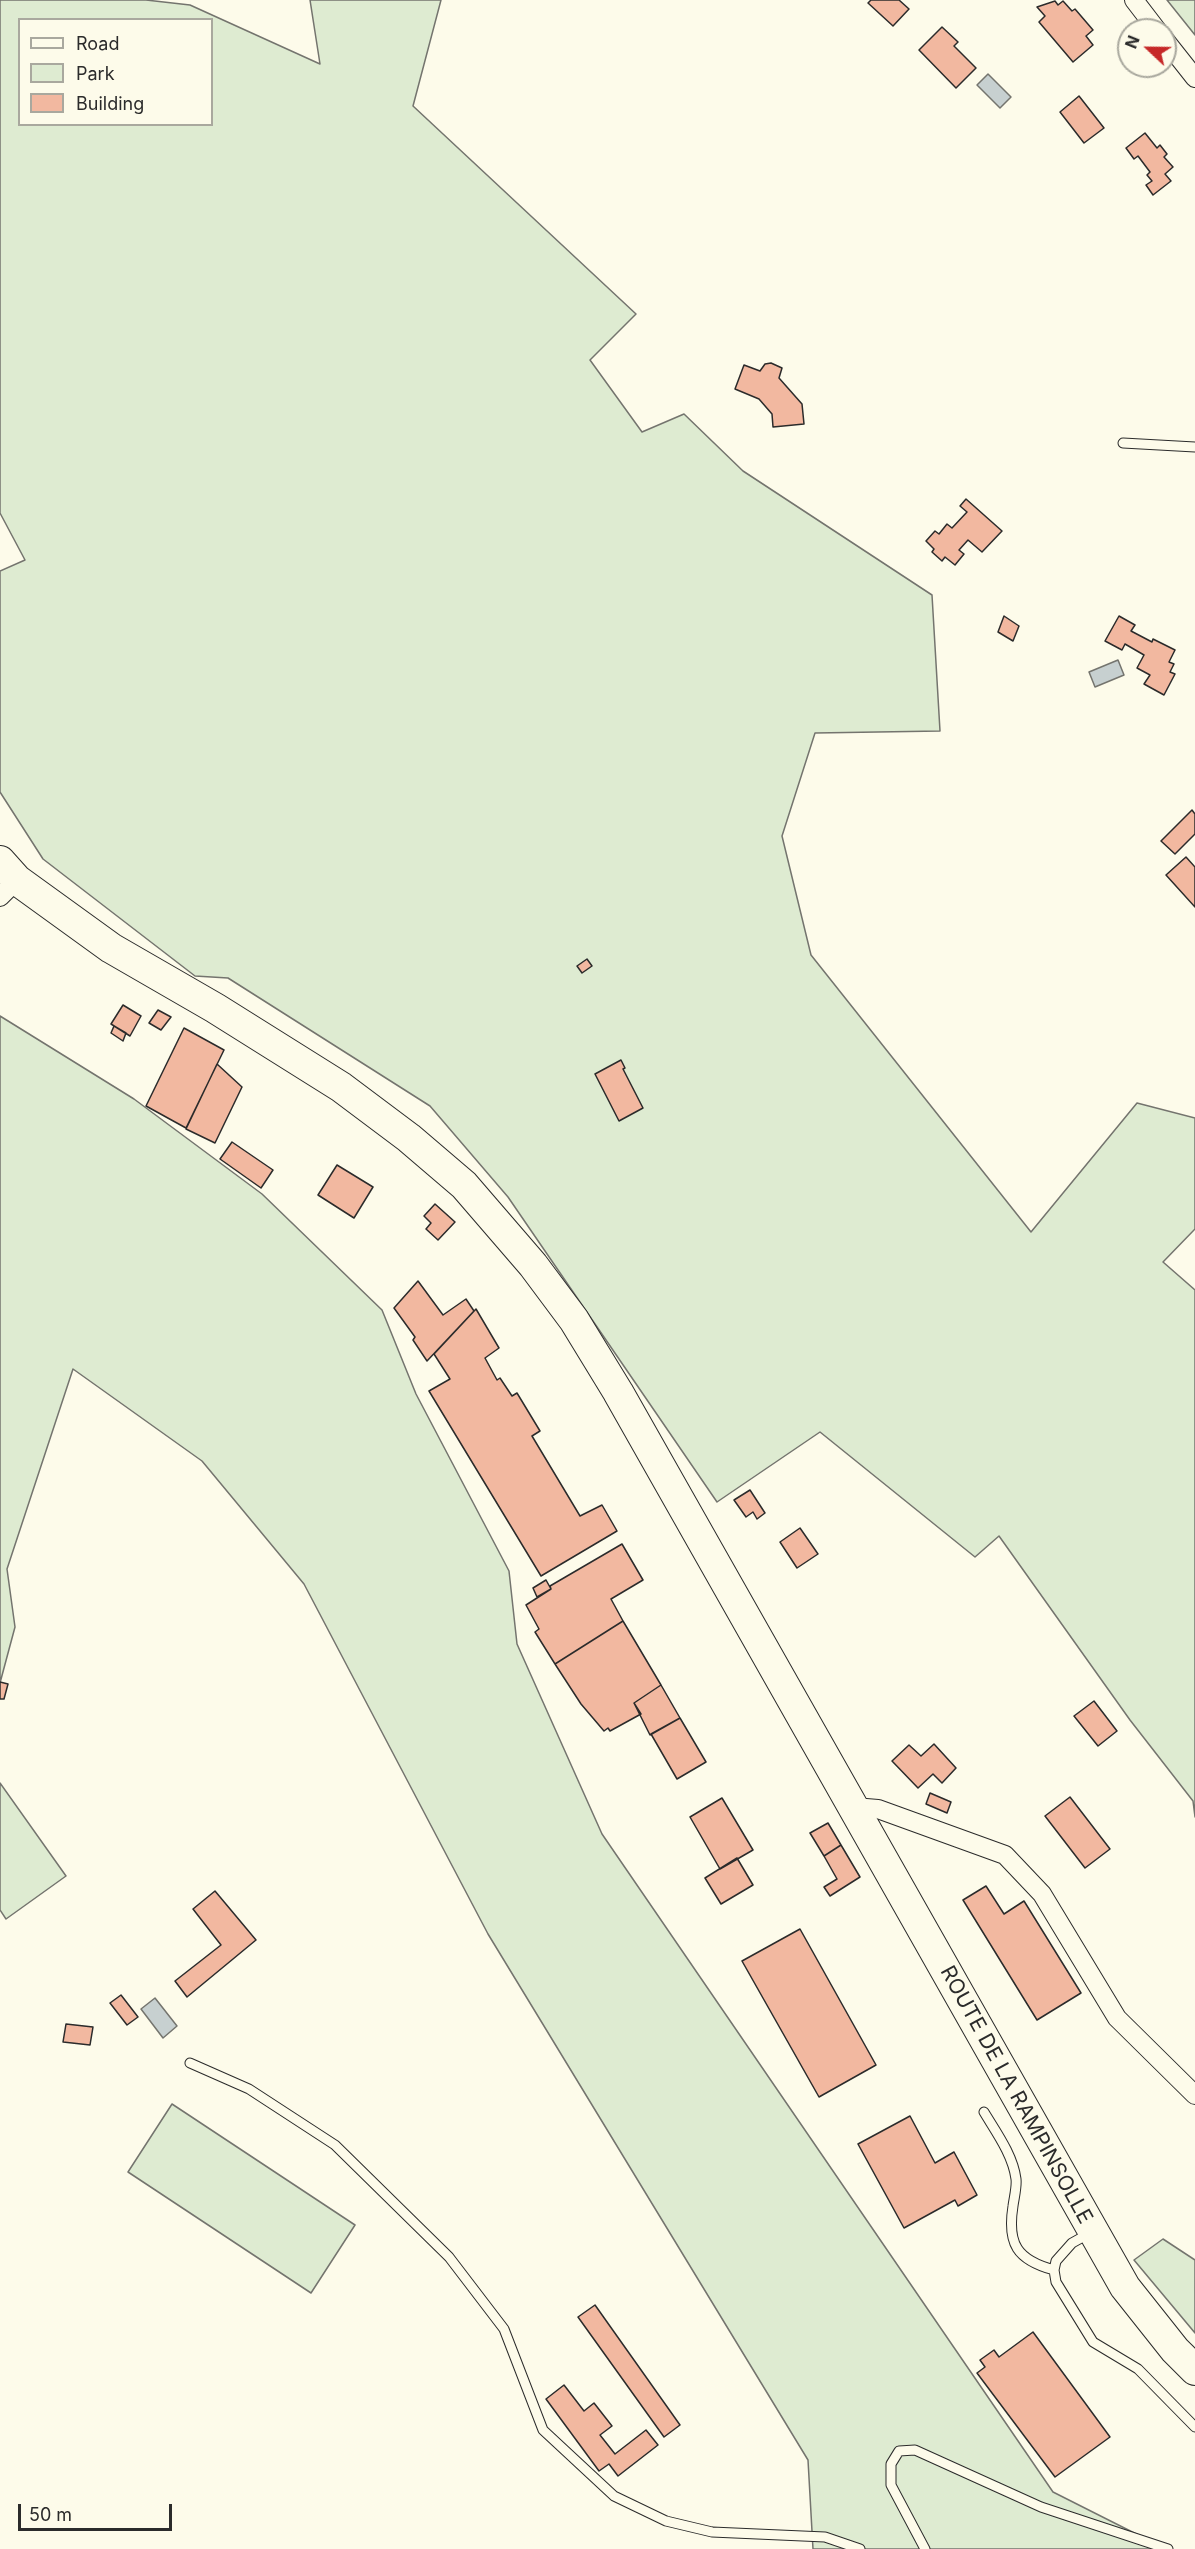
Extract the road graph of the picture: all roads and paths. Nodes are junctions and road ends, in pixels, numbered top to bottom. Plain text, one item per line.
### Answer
1 (1134, 0) edge
2 (1148, 18) edge
3 (1177, 55) edge
4 (1195, 78) edge
5 (1123, 443) dead end
6 (1195, 447) edge
7 (6, 879) edge
8 (855, 1807) junction
9 (190, 2064) dead end
10 (1195, 2095) edge
11 (984, 2112) dead end
12 (1092, 2231) junction
13 (1054, 2270) junction
14 (1195, 2370) edge
15 (1195, 2427) edge
16 (860, 2549) edge
17 (925, 2549) edge
18 (1168, 2549) edge

1 - 2 street
3 - 4 street
5 - 6 lane
7 - 8 main road, ROUTE DE LA RAMPINSOLLE
8 - 10 street
8 - 12 main road, ROUTE DE LA RAMPINSOLLE
9 - 16 lane
11 - 13 lane
12 - 13 lane
12 - 14 main road, ROUTE DE LA RAMPINSOLLE
13 - 15 lane
17 - 18 lane

